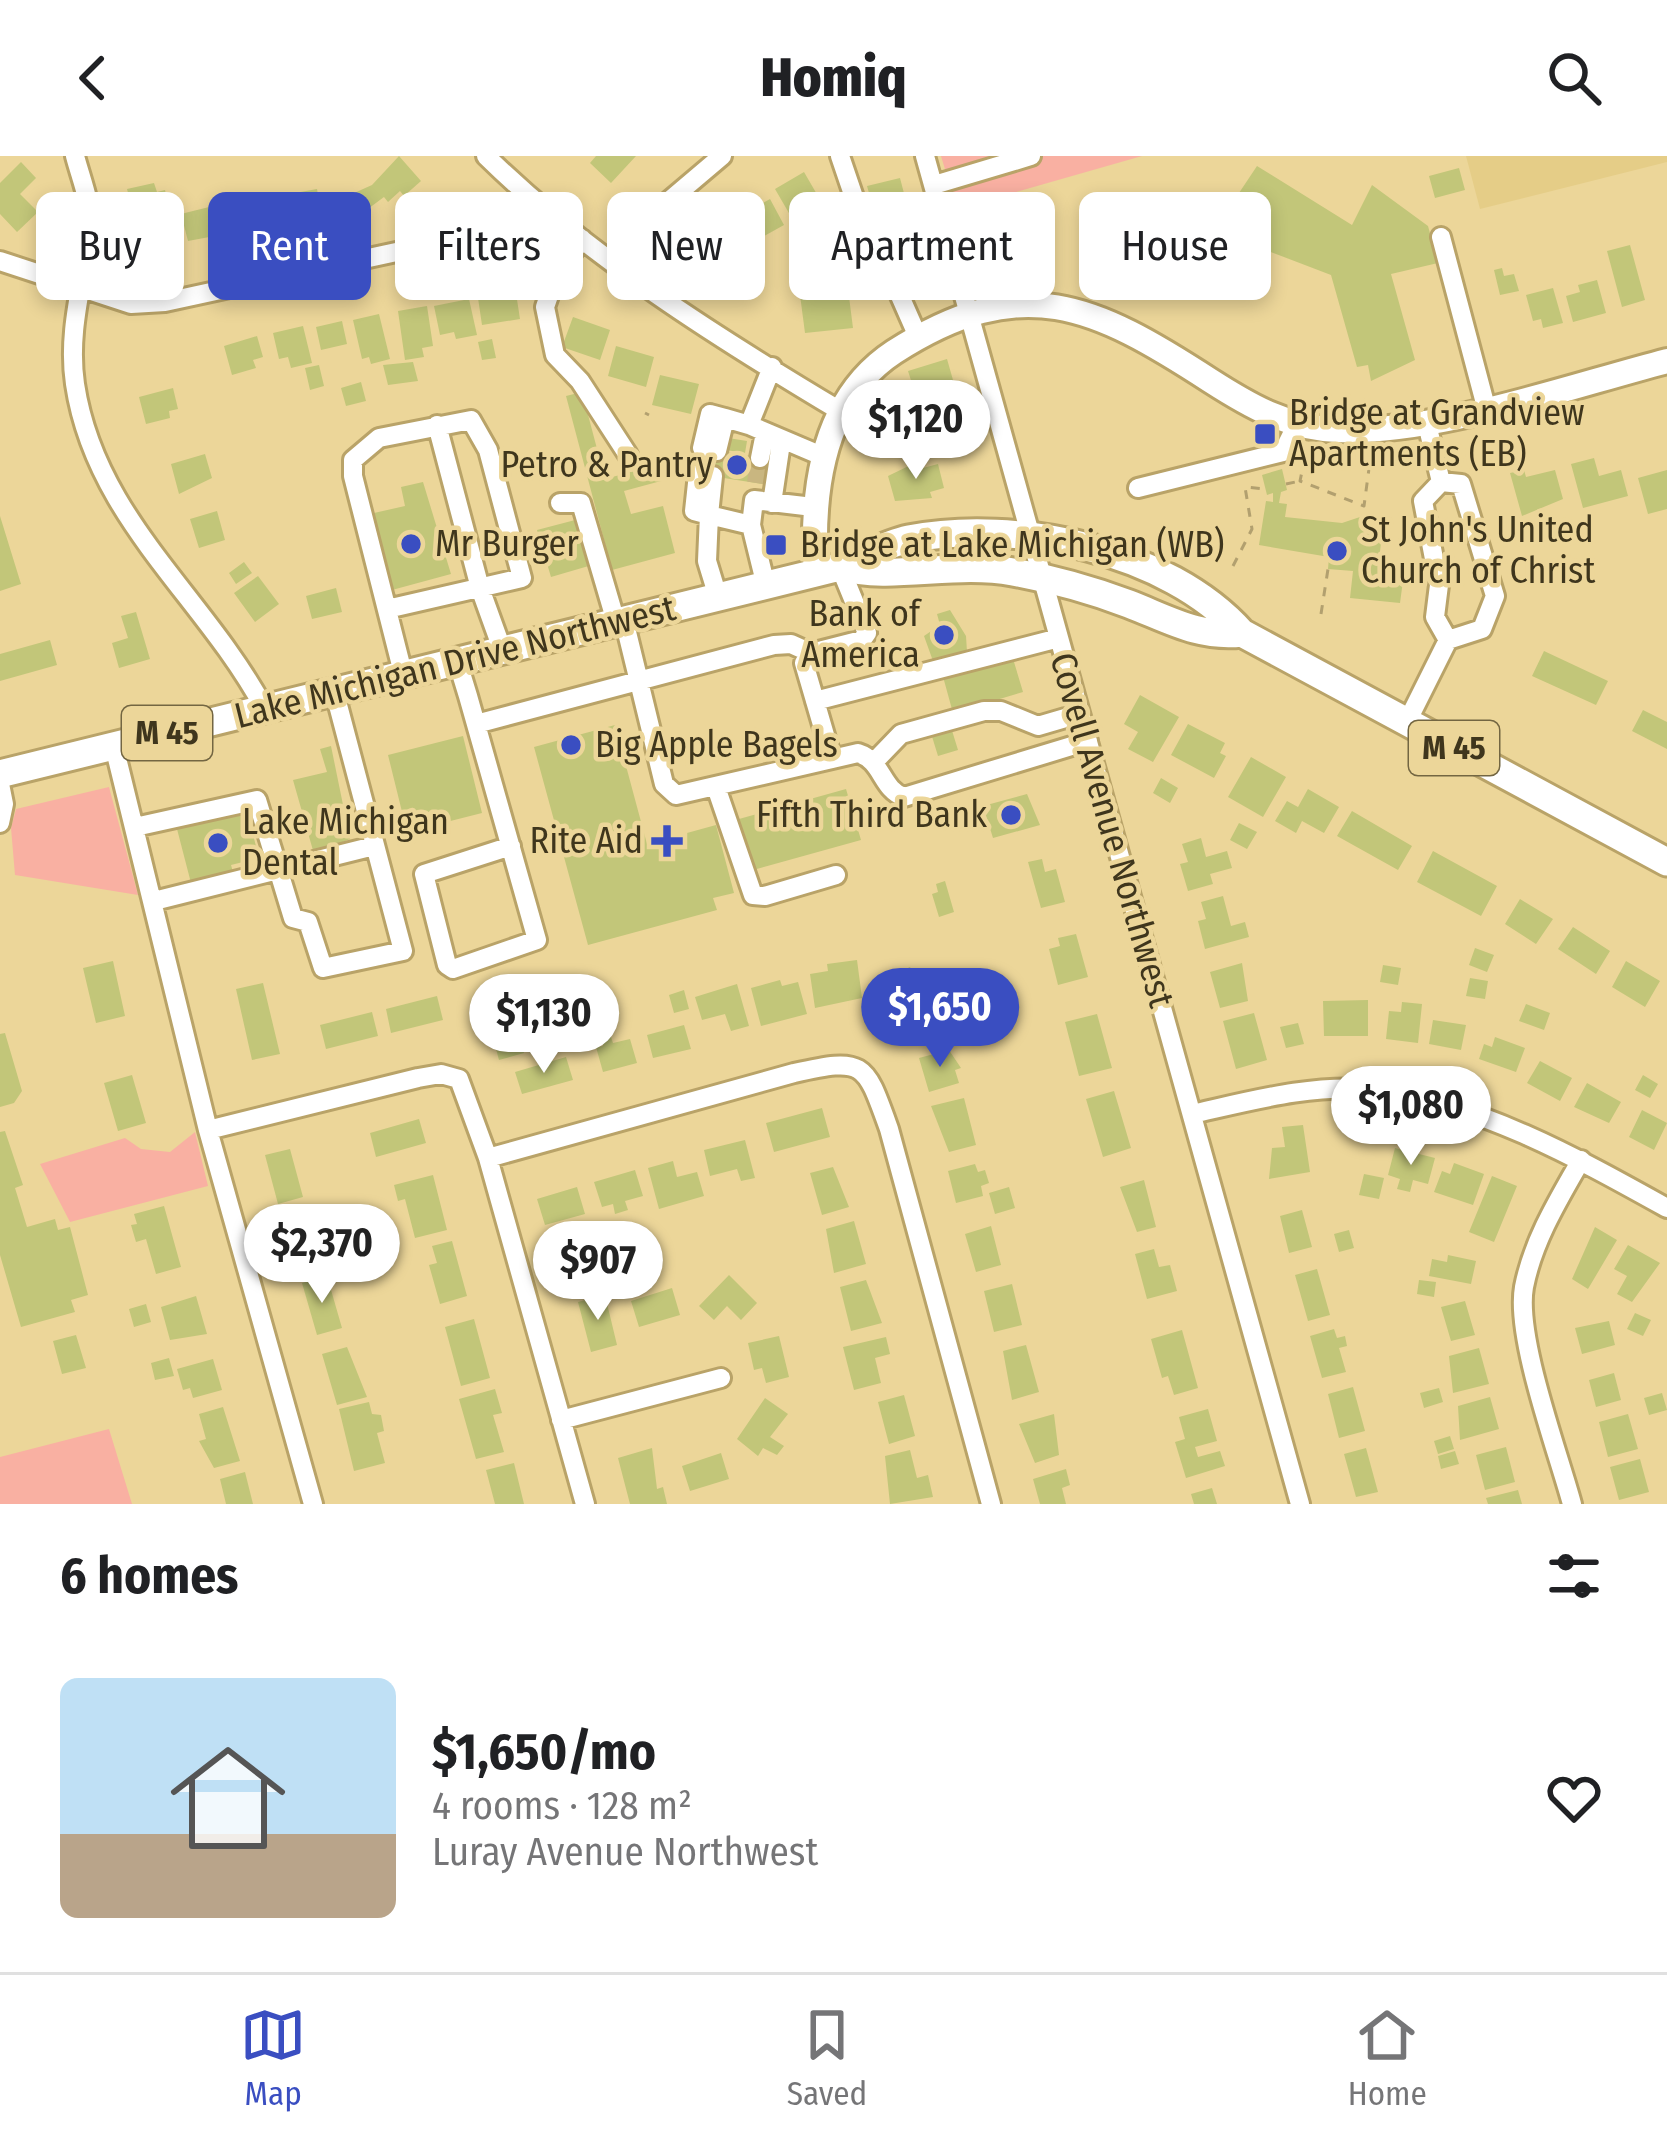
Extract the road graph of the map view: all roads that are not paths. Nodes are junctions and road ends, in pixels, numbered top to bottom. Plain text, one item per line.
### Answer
1 (75, 156) edge
2 (486, 156) edge
3 (722, 156) edge
4 (840, 156) edge
5 (926, 156) edge
6 (1031, 156) edge
7 (934, 185) junction
8 (522, 191) joint
9 (82, 192) edge
10 (680, 192) edge
11 (1441, 237) dead end
12 (0, 262) edge
13 (36, 274) edge
14 (184, 298) edge
15 (77, 300) edge
16 (118, 300) edge
17 (175, 300) edge
18 (547, 300) edge
19 (667, 300) edge
20 (969, 313) junction
21 (918, 337) junction
22 (1667, 361) edge
23 (772, 367) junction
24 (1486, 407) junction
25 (842, 412) junction
26 (1426, 420) junction
27 (1297, 424) junction
28 (437, 425) junction
29 (765, 434) junction
30 (710, 450) dead end
31 (628, 455) dead end
32 (822, 456) junction
33 (760, 458) tunnel mouth
34 (705, 475) dead end
35 (1442, 482) junction
36 (1138, 488) dead end
37 (761, 495) junction
38 (560, 503) dead end
39 (813, 507) junction
40 (710, 515) junction
41 (751, 525) junction
42 (1031, 538) junction
43 (828, 570) junction
44 (1042, 579) junction
45 (766, 586) junction
46 (480, 588) junction
47 (718, 597) junction
48 (387, 609) junction
49 (620, 621) junction
50 (1242, 633) junction
51 (1059, 638) junction
52 (1448, 640) junction
53 (502, 649) junction
54 (811, 653) junction
55 (457, 660) junction
56 (404, 673) junction
57 (640, 678) junction
58 (334, 691) junction
59 (815, 701) junction
60 (264, 708) junction
61 (1079, 714) junction
62 (1407, 722) junction
63 (476, 724) junction
64 (1088, 741) junction
65 (114, 746) junction
66 (832, 758) junction
67 (874, 762) junction
68 (0, 774) edge
69 (0, 784) edge
70 (716, 788) junction
71 (0, 823) edge
72 (135, 826) junction
73 (374, 846) junction
74 (511, 846) junction
75 (1667, 862) edge
76 (278, 872) junction
77 (836, 874) dead end
78 (154, 902) junction
79 (436, 922) junction
80 (400, 932) junction
81 (1192, 1114) junction
82 (208, 1130) junction
83 (488, 1158) junction
84 (1581, 1160) junction
85 (1667, 1208) edge
86 (721, 1378) dead end
87 (561, 1420) junction
88 (313, 1504) edge
89 (585, 1504) edge
90 (991, 1504) edge
91 (1300, 1504) edge
92 (1573, 1504) edge

1 - 9 street
2 - 8 street
3 - 10 street
4 - 21 street
5 - 7 street, Covell Avenue Northwest
6 - 7 street
7 - 20 street, Covell Avenue Northwest
8 - 14 street
11 - 24 street
12 - 13 street
15 - 60 street
16 - 17 street
18 - 31 street
19 - 23 street
20 - 21 main road
20 - 27 main road
20 - 42 street, Covell Avenue Northwest
21 - 25 main road
22 - 24 main road
23 - 25 street
23 - 29 street
24 - 26 main road
25 - 32 main road
26 - 27 main road
26 - 35 street
27 - 36 street
28 - 46 street
28 - 46 street
28 - 48 street
29 - 30 street
29 - 32 street
29 - 33 street
29 - 37 street
32 - 39 main road
34 - 40 street
35 - 52 street
35 - 52 street
37 - 39 street
37 - 41 street
38 - 49 street
39 - 43 main road
40 - 41 street
40 - 47 street
41 - 45 street
42 - 43 highway, Lake Michigan Drive Northwest / M 45
42 - 44 street, Covell Avenue Northwest
42 - 50 highway, Lake Michigan Drive Northwest / M 45
43 - 44 highway, Lake Michigan Drive Northwest / M 45
43 - 45 highway, Lake Michigan Drive Northwest / M 45
43 - 54 street
44 - 50 highway, Lake Michigan Drive Northwest / M 45
44 - 51 street, Covell Avenue Northwest
45 - 47 highway, Lake Michigan Drive Northwest / M 45
46 - 48 street
46 - 53 street
47 - 49 highway, Lake Michigan Drive Northwest / M 45
48 - 56 street
49 - 53 highway, Lake Michigan Drive Northwest / M 45
49 - 57 street
50 - 62 highway, Lake Michigan Drive Northwest / M 45
51 - 59 street
51 - 61 street, Covell Avenue Northwest
52 - 62 street
53 - 55 highway, Lake Michigan Drive Northwest / M 45
54 - 57 street
54 - 59 street
55 - 56 highway, Lake Michigan Drive Northwest / M 45
55 - 63 street
56 - 58 highway, Lake Michigan Drive Northwest / M 45
57 - 63 street
57 - 70 street
58 - 60 highway, Lake Michigan Drive Northwest / M 45
58 - 73 street
59 - 66 street
60 - 65 highway, Lake Michigan Drive Northwest / M 45
61 - 64 street, Covell Avenue Northwest
61 - 67 street
62 - 75 highway, Lake Michigan Drive Northwest / M 45
63 - 74 street
64 - 67 street
64 - 81 street, Covell Avenue Northwest
65 - 68 highway, Lake Michigan Drive Northwest / M 45
65 - 72 street
66 - 67 street
66 - 70 street
69 - 71 street
70 - 77 street
72 - 76 street
72 - 78 street
73 - 76 street
73 - 80 street
74 - 79 street
74 - 79 street
76 - 78 street
76 - 80 street
78 - 82 street
79 - 80 street
81 - 84 street
81 - 91 street, Covell Avenue Northwest
82 - 83 street
82 - 88 street
83 - 87 street
83 - 90 street
84 - 85 street
84 - 92 street
86 - 87 street
87 - 89 street

